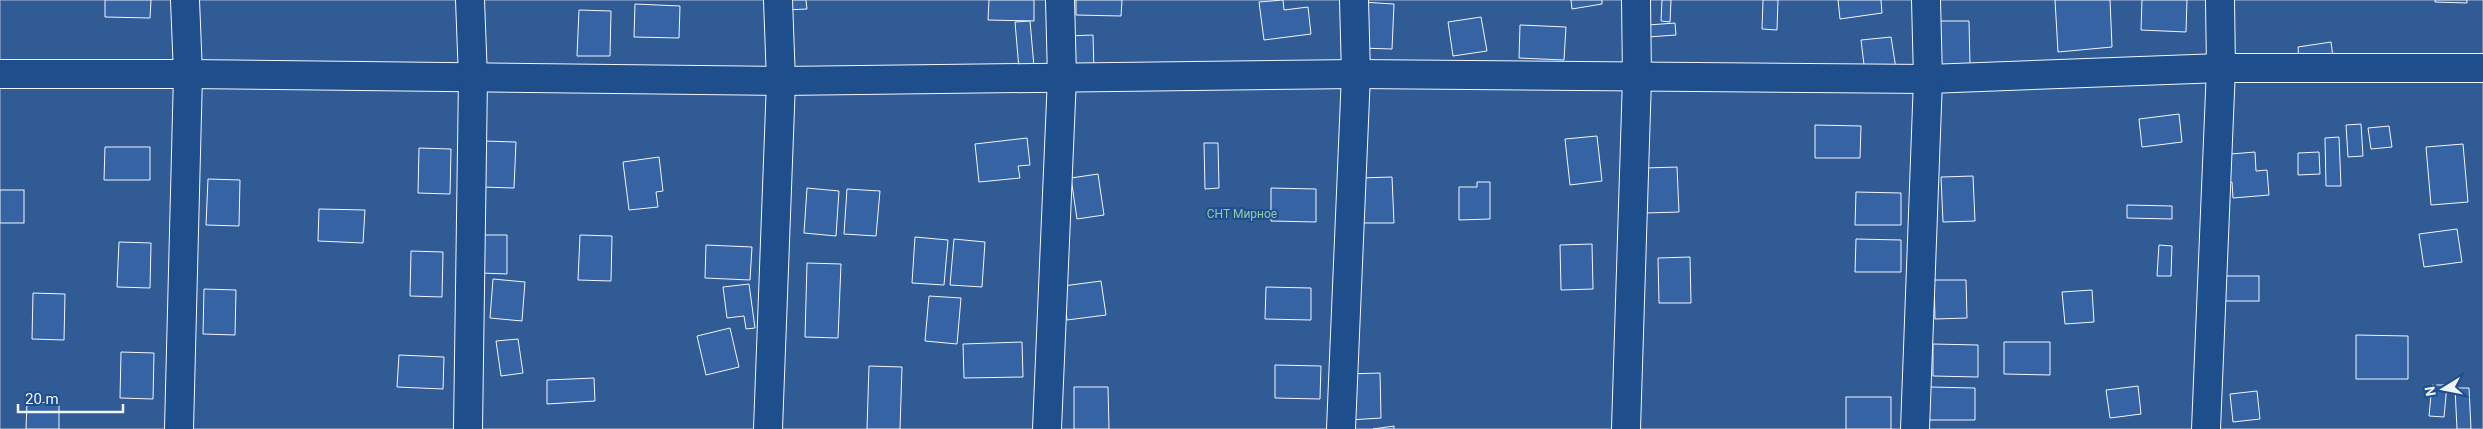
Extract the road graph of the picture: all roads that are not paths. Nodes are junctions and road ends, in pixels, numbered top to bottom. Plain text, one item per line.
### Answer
1 (185, 0) edge
2 (470, 0) edge
3 (778, 0) edge
4 (1060, 0) edge
5 (1354, 0) edge
6 (1636, 0) edge
7 (1926, 0) edge
8 (2220, 0) edge
9 (2221, 68) junction
10 (2483, 68) edge
11 (0, 74) edge
12 (188, 74) junction
13 (1356, 74) junction
14 (1062, 77) junction
15 (473, 78) junction
16 (1637, 78) junction
17 (1928, 79) junction
18 (781, 81) junction
19 (179, 429) edge
20 (468, 429) edge
21 (768, 429) edge
22 (1047, 429) edge
23 (1341, 429) edge
24 (1626, 429) edge
25 (1914, 429) edge
26 (2206, 429) edge

1 - 12 street
2 - 15 street
3 - 18 street
4 - 14 street
5 - 13 street
6 - 16 street
7 - 17 street
8 - 9 street
9 - 10 street
9 - 17 street
9 - 26 street
11 - 12 street
12 - 15 street
12 - 19 street
13 - 14 street
13 - 16 street
13 - 23 street
14 - 18 street
14 - 22 street
15 - 18 street
15 - 20 street
16 - 17 street
16 - 24 street
17 - 25 street
18 - 21 street

